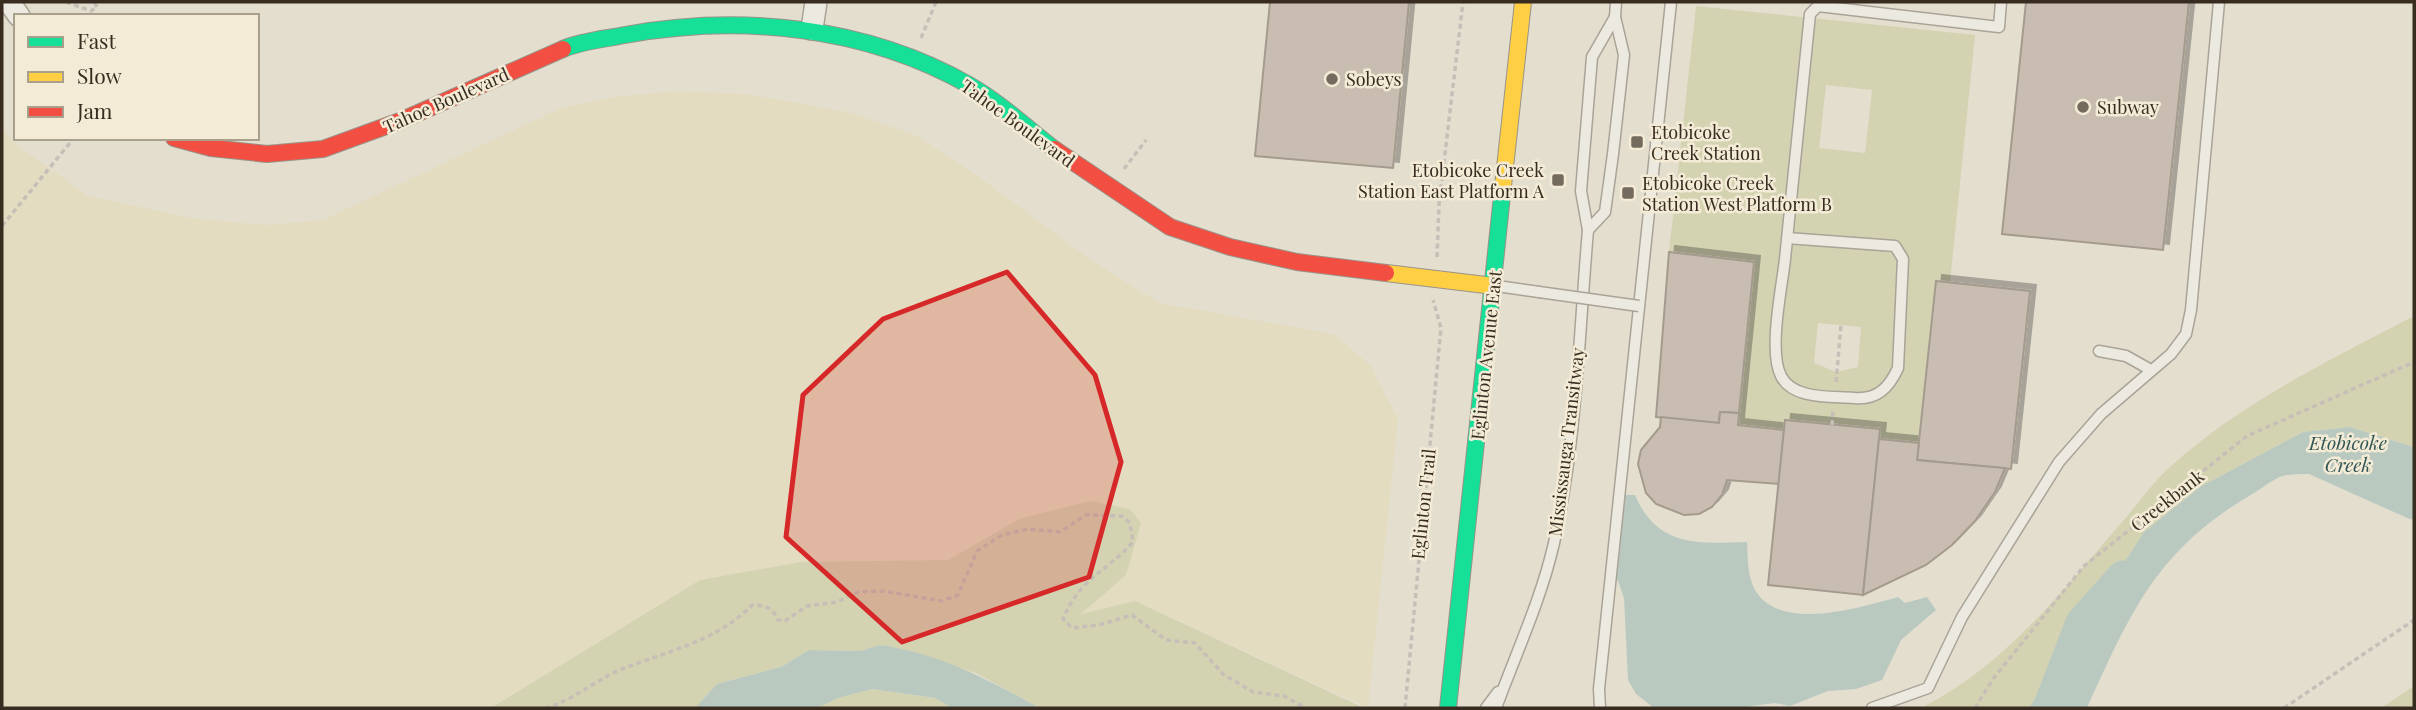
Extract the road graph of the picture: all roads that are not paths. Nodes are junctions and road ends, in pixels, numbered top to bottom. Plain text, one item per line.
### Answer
1 (816, 2) edge
2 (1523, 2) edge
3 (1616, 2) edge
4 (1671, 2) edge
5 (2001, 2) edge
6 (2219, 2) edge
7 (1615, 17) junction
8 (812, 29) junction
9 (181, 140) edge
10 (1588, 230) junction
11 (1787, 238) junction
12 (1494, 286) junction
13 (1639, 306) junction
14 (2099, 351) dead end
15 (2151, 370) junction
16 (1521, 649) junction
17 (1448, 708) edge
18 (1486, 708) edge
19 (1496, 708) edge
20 (1600, 708) edge
21 (1872, 708) edge

1 - 8 street
2 - 12 street, Eglinton Avenue East
3 - 7 lane, Mississauga Transitway
4 - 13 lane
5 - 11 lane
6 - 15 lane
7 - 10 lane, Mississauga Transitway
7 - 10 lane, Mississauga Transitway
8 - 9 street, Tahoe Boulevard
8 - 12 street, Tahoe Boulevard
10 - 16 lane, Mississauga Transitway
11 - 11 lane
12 - 13 lane, bridge
12 - 17 street, Eglinton Avenue East
13 - 20 lane
14 - 15 lane
15 - 21 lane
16 - 18 lane, Mississauga Transitway
16 - 19 lane, Mississauga Transitway

